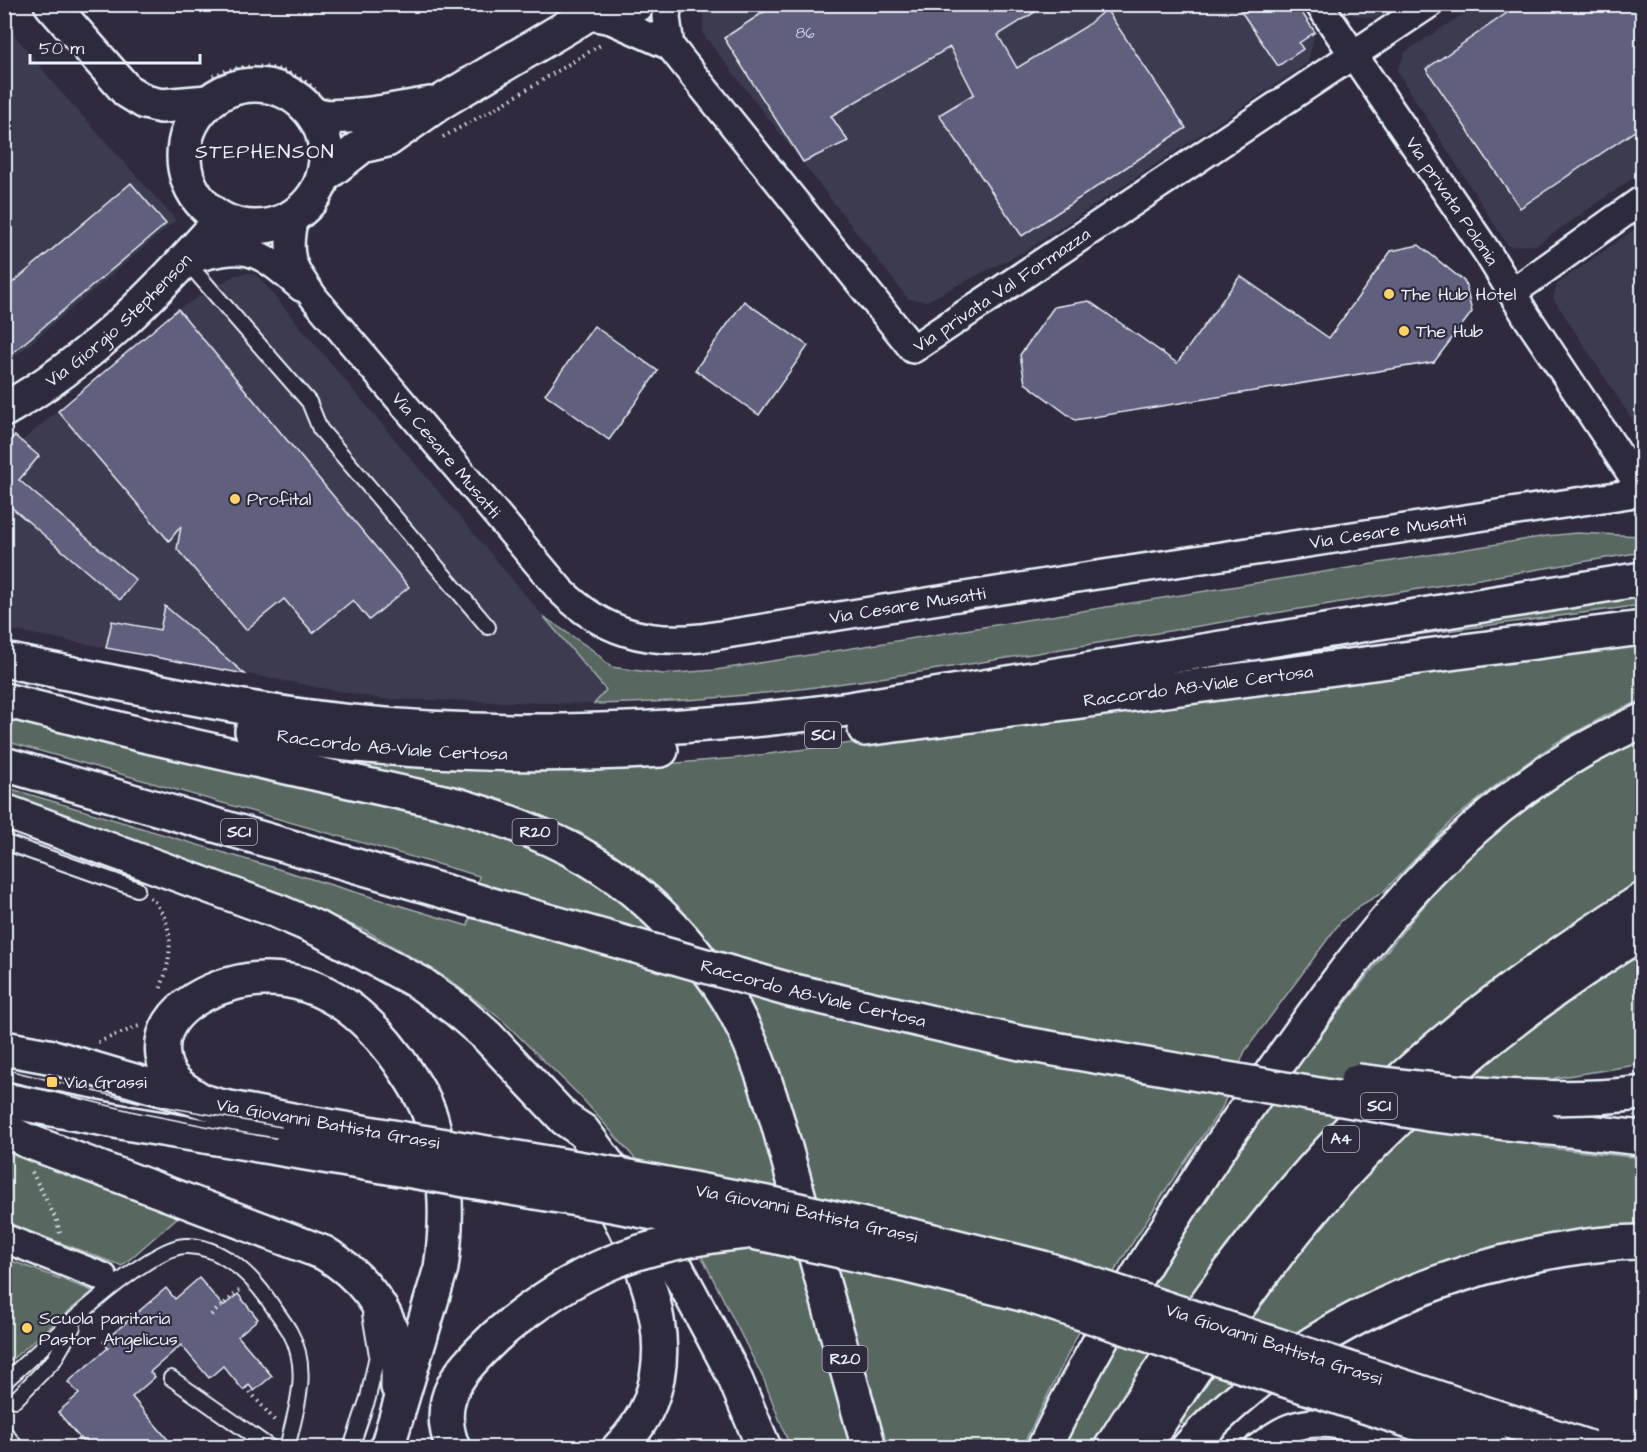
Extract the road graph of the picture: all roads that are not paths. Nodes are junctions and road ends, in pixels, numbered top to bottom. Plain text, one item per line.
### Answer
1 (51, 4) edge
2 (638, 4) edge
3 (668, 4) edge
4 (1319, 4) edge
5 (1429, 4) edge
6 (594, 8) edge
7 (670, 46) junction
8 (1354, 55) junction
9 (210, 89) junction
10 (441, 102) junction
11 (315, 103) junction
12 (325, 175) junction
13 (1642, 200) edge
14 (294, 216) junction
15 (221, 220) junction
16 (185, 260) junction
17 (1513, 292) junction
18 (315, 299) junction
19 (4, 410) edge
20 (1642, 491) edge
21 (1642, 579) edge
22 (488, 627) dead end
23 (1642, 628) edge
24 (4, 660) edge
25 (4, 682) edge
26 (4, 700) edge
27 (1642, 721) edge
28 (4, 764) edge
29 (4, 811) edge
30 (4, 842) edge
31 (136, 890) road end
32 (1642, 900) edge
33 (1642, 932) edge
34 (4, 1048) edge
35 (1217, 1078) junction
36 (1642, 1093) edge
37 (199, 1099) junction
38 (4, 1100) edge
39 (565, 1119) junction
40 (4, 1129) edge
41 (293, 1135) junction
42 (1642, 1138) edge
43 (746, 1232) junction
44 (4, 1238) edge
45 (1642, 1242) edge
46 (348, 1270) junction
47 (103, 1277) dead end
48 (79, 1317) junction
49 (171, 1378) dead end
50 (4, 1382) edge
51 (15, 1400) dead end
52 (4, 1432) edge
53 (390, 1438) edge
54 (288, 1442) edge
55 (1262, 1445) edge
56 (17, 1448) edge
57 (271, 1448) edge
58 (351, 1448) edge
59 (453, 1448) edge
60 (619, 1448) edge
61 (764, 1448) edge
62 (869, 1448) edge
63 (1044, 1448) edge
64 (1111, 1448) edge
65 (1143, 1448) edge
66 (1188, 1448) edge
67 (1411, 1448) edge
68 (1492, 1448) edge
69 (1590, 1448) edge

1 - 9 main road
2 - 6 main road
3 - 7 street
4 - 8 street, Via privata Polonia
5 - 8 street, Via privata Val Formazza
6 - 7 street, Via privata Val Formazza
6 - 10 main road
7 - 8 street, Via privata Val Formazza
8 - 17 street, Via privata Polonia
9 - 11 main road
9 - 15 main road
10 - 11 main road
10 - 12 main road
11 - 12 main road
12 - 14 main road
13 - 17 street
14 - 15 main road
14 - 18 street, Via Cesare Musatti
15 - 16 main road, Via Giorgio Stephenson
16 - 18 street, Via Cesare Musatti
16 - 19 main road, Via Giorgio Stephenson
16 - 22 lane
17 - 20 street, Via privata Polonia
18 - 20 street, Via Cesare Musatti
21 - 24 main road
23 - 25 main road, Raccordo A8-Viale Certosa / SC1
26 - 62 main road, R20
27 - 63 main road
28 - 35 main road, Raccordo A8-Viale Certosa / SC1, bridge
29 - 39 main road
30 - 31 lane
32 - 64 main road, A4
33 - 65 main road, A4
34 - 37 main road, Via Giovanni Battista Grassi
35 - 36 main road, bridge
35 - 42 main road, Raccordo A8-Viale Certosa / SC1, bridge
37 - 41 main road, Via Giovanni Battista Grassi
37 - 53 main road
38 - 41 main road, Via Giovanni Battista Grassi
39 - 60 main road
39 - 61 main road
40 - 46 main road
41 - 43 main road, Via Giovanni Battista Grassi, bridge
41 - 69 main road, Via Giovanni Battista Grassi, bridge
43 - 59 main road, bridge
43 - 68 main road, Via Giovanni Battista Grassi, bridge
44 - 47 street
45 - 66 main road
46 - 53 main road
46 - 58 lane
48 - 50 lane
48 - 51 lane
48 - 54 lane
49 - 57 lane
52 - 56 lane
55 - 67 street

